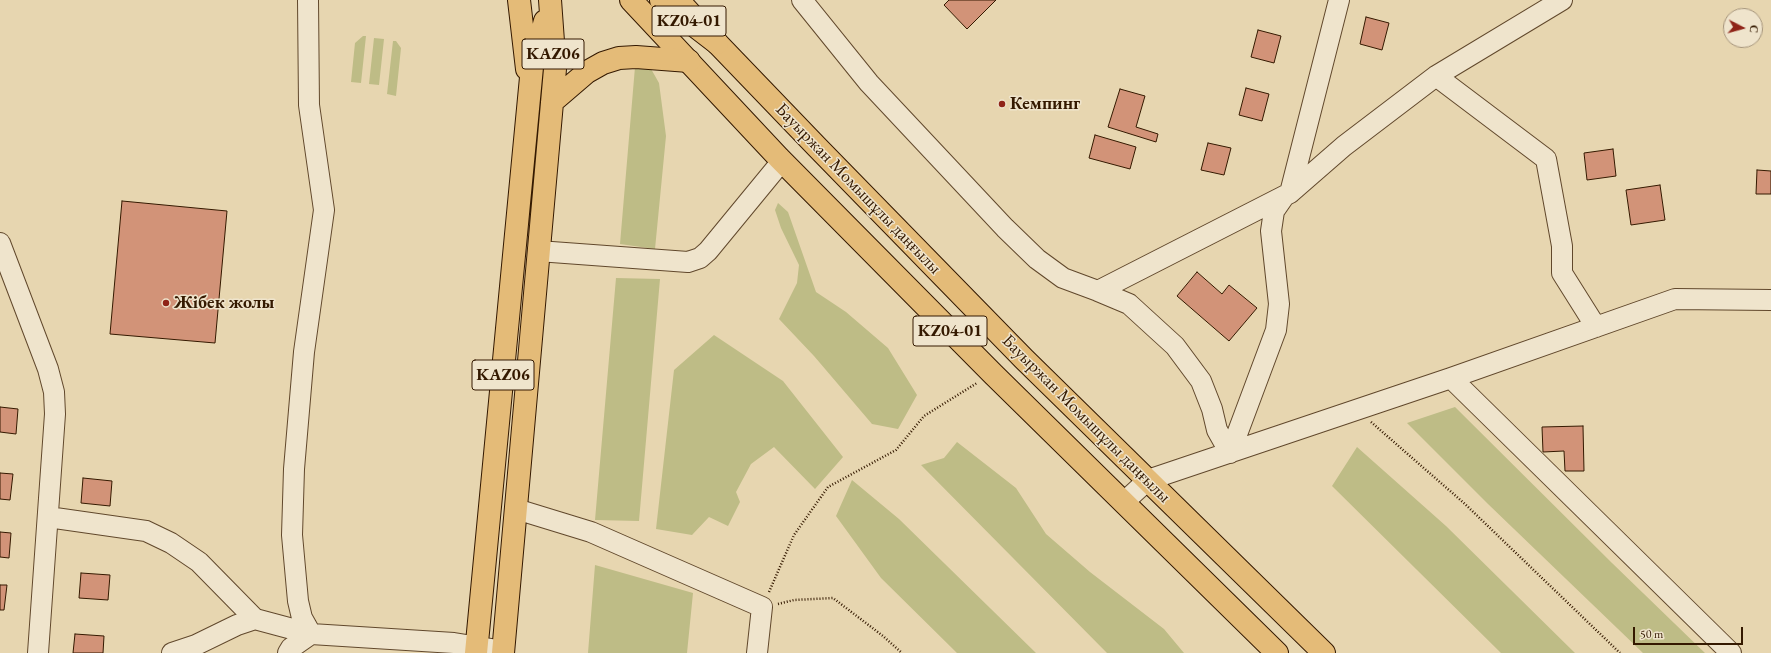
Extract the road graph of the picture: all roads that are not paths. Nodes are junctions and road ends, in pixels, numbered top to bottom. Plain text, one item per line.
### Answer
1 (308, 0) edge
2 (519, 0) edge
3 (631, 0) edge
4 (661, 0) edge
5 (678, 0) edge
6 (802, 0) edge
7 (1339, 0) edge
8 (1562, 0) edge
9 (550, 3) edge
10 (717, 43) junction
11 (689, 61) junction
12 (1436, 76) junction
13 (530, 96) junction
14 (552, 102) junction
15 (782, 161) junction
16 (1286, 195) junction
17 (0, 243) edge
18 (538, 251) junction
19 (1098, 291) junction
20 (1771, 300) edge
21 (1596, 327) junction
22 (1451, 378) junction
23 (1230, 453) junction
24 (1148, 480) junction
25 (1124, 502) junction
26 (516, 509) junction
27 (48, 517) junction
28 (255, 619) junction
29 (311, 634) junction
30 (476, 650) edge
31 (504, 652) edge
32 (38, 653) edge
33 (172, 653) edge
34 (288, 653) edge
35 (757, 653) edge
36 (1277, 653) edge
37 (1324, 653) edge
38 (1731, 653) edge

1 - 29 street
2 - 13 main road
3 - 11 main road, Бауыржан Момышұлы даңғылы / KZ04-01
4 - 10 main road, Бауыржан Момышұлы даңғылы / KZ04-01
5 - 10 main road, KZ04-01
6 - 19 street
7 - 16 street
8 - 12 street
9 - 13 main road, KАZ06
9 - 14 main road, KАZ06
10 - 24 main road, Бауыржан Момышұлы даңғылы / KZ04-01
11 - 14 main road
11 - 15 main road, Бауыржан Момышұлы даңғылы / KZ04-01
12 - 16 street
12 - 21 street
13 - 30 main road, KАZ06
14 - 18 main road, KАZ06
15 - 18 street
15 - 25 main road, Бауыржан Момышұлы даңғылы / KZ04-01
16 - 19 street
16 - 23 street
17 - 27 street
18 - 26 main road, KАZ06
19 - 23 street
20 - 21 street
21 - 22 street
22 - 23 street
22 - 38 street
23 - 24 street
24 - 25 street
24 - 37 main road, Бауыржан Момышұлы даңғылы / KZ04-01
25 - 36 main road, Бауыржан Момышұлы даңғылы / KZ04-01
26 - 31 main road, KАZ06
26 - 35 street
27 - 28 street
27 - 32 street
28 - 29 street
28 - 33 street
29 - 30 street
29 - 34 street
30 - 31 street

